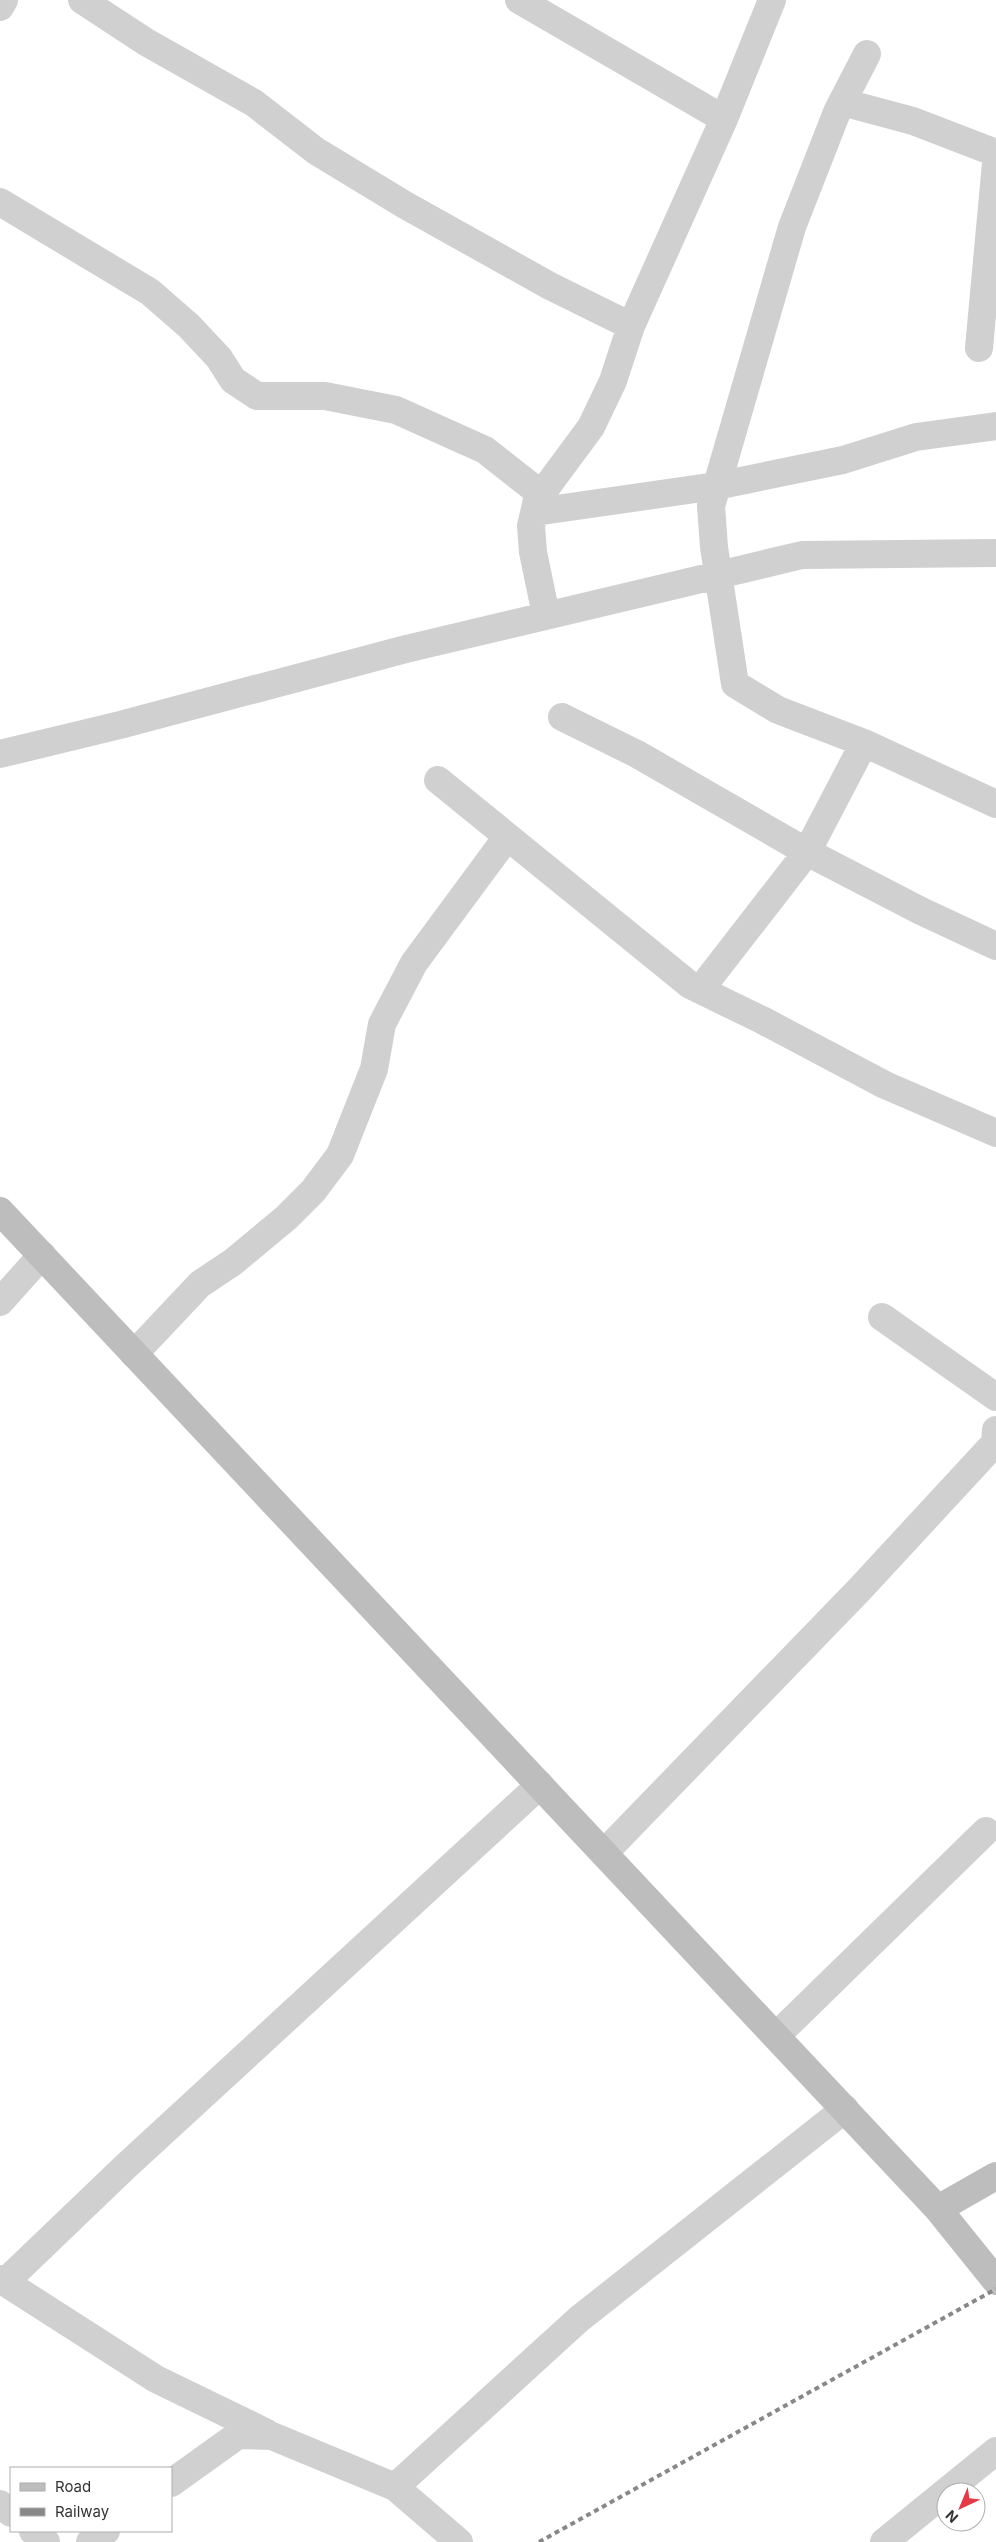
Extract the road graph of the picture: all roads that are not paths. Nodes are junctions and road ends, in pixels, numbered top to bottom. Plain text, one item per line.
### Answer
1 (4, 0) edge
2 (82, 0) edge
3 (519, 0) edge
4 (772, 0) edge
5 (0, 7) edge
6 (867, 54) dead end
7 (842, 102) junction
8 (724, 119) junction
9 (996, 153) edge
10 (996, 163) edge
11 (0, 202) edge
12 (631, 326) junction
13 (979, 348) dead end
14 (996, 426) edge
15 (716, 486) junction
16 (538, 503) junction
17 (996, 553) edge
18 (718, 574) junction
19 (546, 615) junction
20 (562, 717) dead end
21 (864, 743) junction
22 (0, 754) edge
23 (438, 780) dead end
24 (996, 804) edge
25 (507, 837) junction
26 (807, 852) junction
27 (996, 946) edge
28 (700, 990) junction
29 (996, 1133) edge
30 (0, 1211) edge
31 (42, 1255) junction
32 (0, 1302) edge
33 (882, 1317) dead end
34 (134, 1354) junction
35 (996, 1397) edge
36 (996, 1430) edge
37 (540, 1785) junction
38 (986, 1831) dead end
39 (604, 1853) junction
40 (776, 2036) junction
41 (844, 2109) junction
42 (996, 2176) edge
43 (938, 2210) junction
44 (3, 2281) edge
45 (996, 2281) edge
46 (272, 2436) junction
47 (996, 2451) edge
48 (172, 2482) edge
49 (394, 2487) junction
50 (0, 2504) edge
51 (10, 2512) edge
52 (34, 2532) edge
53 (105, 2532) edge
54 (46, 2542) edge
55 (90, 2542) edge
56 (459, 2542) edge
57 (884, 2542) edge

1 - 5 street
2 - 12 street
3 - 8 street
4 - 8 street
6 - 7 street
7 - 9 street
7 - 15 street
8 - 12 street
10 - 13 street
11 - 16 street
12 - 16 street
14 - 15 street
15 - 16 street
15 - 18 street
16 - 19 street
17 - 18 street
18 - 19 street
18 - 21 street
19 - 22 street
20 - 26 street
21 - 24 street
21 - 26 street
23 - 25 street
25 - 28 street
25 - 34 street
26 - 27 street
26 - 28 street
28 - 29 street
30 - 31 main road
31 - 32 street
31 - 34 main road
33 - 35 street
34 - 37 main road
36 - 39 street
37 - 39 main road
37 - 44 street
38 - 40 street
39 - 40 main road
40 - 41 main road
41 - 43 main road
41 - 49 street
42 - 43 main road
43 - 45 main road
44 - 46 street
46 - 48 street
46 - 49 street
47 - 57 street
49 - 56 street
50 - 51 street
52 - 54 street
53 - 55 street

